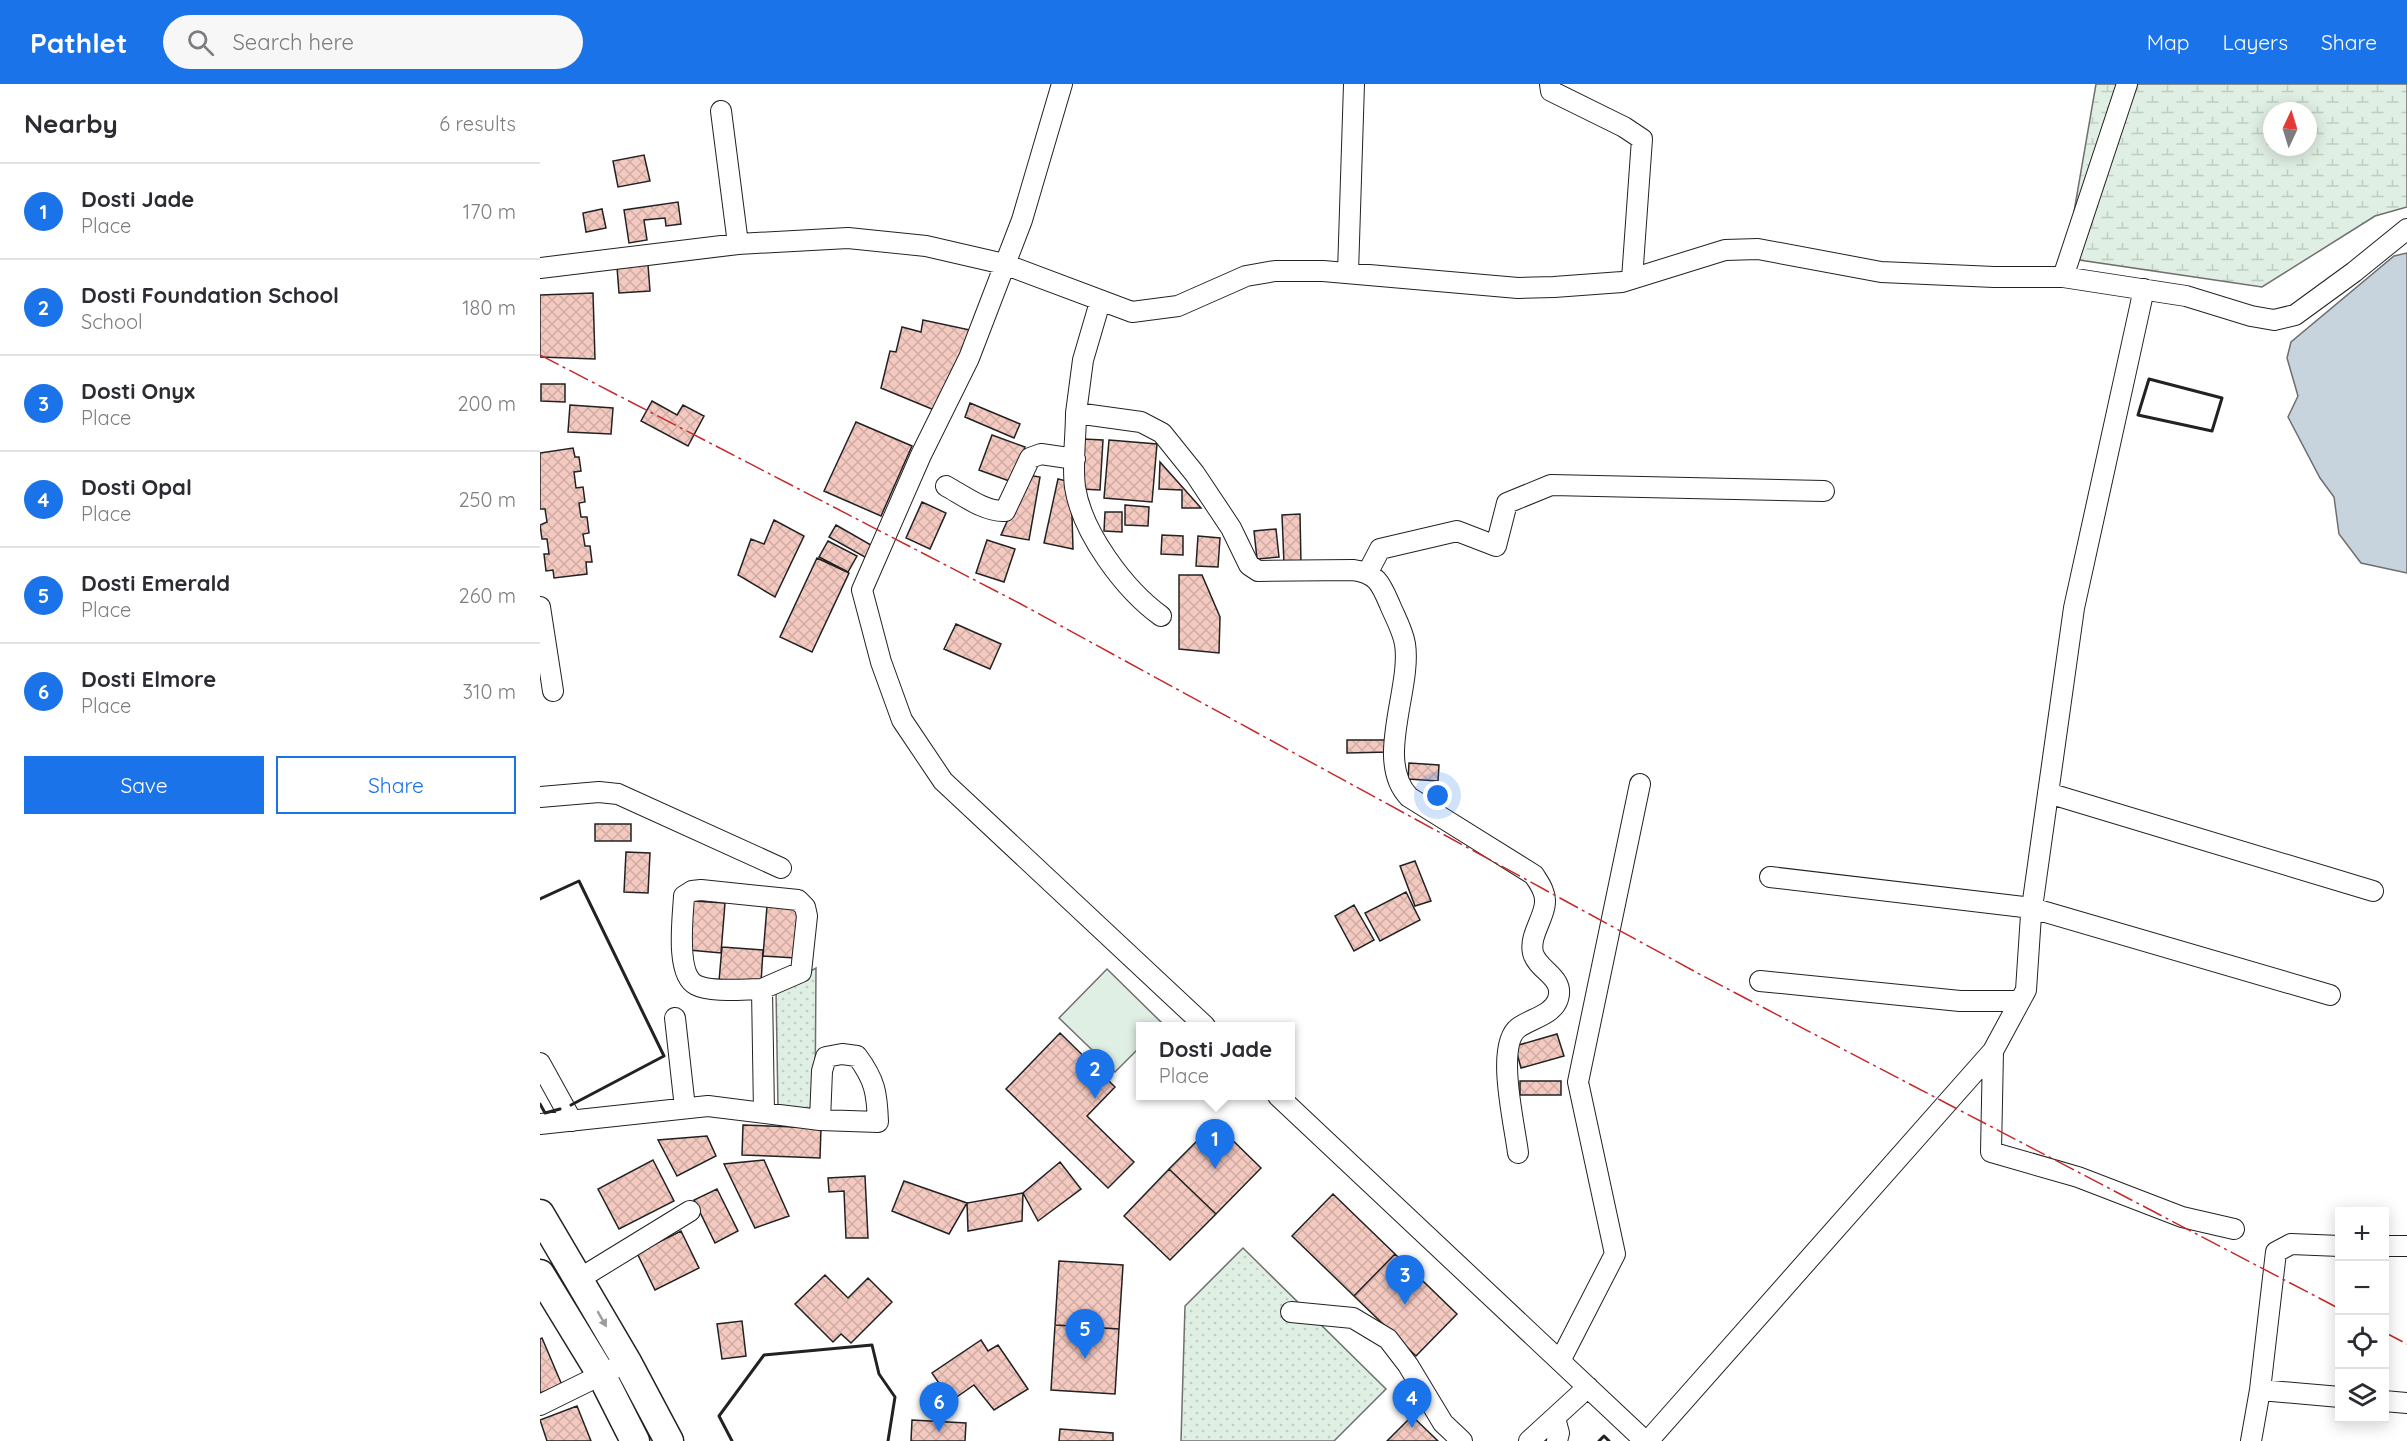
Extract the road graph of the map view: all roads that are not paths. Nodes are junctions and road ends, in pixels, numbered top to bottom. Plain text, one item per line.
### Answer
1 (1062, 84) edge
2 (1354, 84) edge
3 (1550, 84) edge
4 (2127, 84) edge
5 (721, 111) dead end
6 (2407, 229) edge
7 (738, 244) junction
8 (1004, 264) junction
9 (540, 268) edge
10 (1348, 273) junction
11 (2063, 277) junction
12 (1632, 279) junction
13 (2144, 289) junction
14 (1100, 302) junction
15 (1076, 412) junction
16 (1075, 459) junction
17 (946, 486) dead end
18 (1824, 491) dead end
19 (1368, 572) junction
20 (540, 607) edge
21 (1161, 616) dead end
22 (553, 691) dead end
23 (1640, 784) dead end
24 (2048, 792) junction
25 (540, 797) edge
26 (781, 868) dead end
27 (1770, 878) dead end
28 (2373, 891) dead end
29 (2032, 908) junction
30 (1760, 981) dead end
31 (762, 989) junction
32 (2330, 995) dead end
33 (2020, 1001) junction
34 (675, 1018) dead end
35 (1201, 1022) edge
36 (1993, 1051) junction
37 (540, 1063) edge
38 (1283, 1100) edge
39 (685, 1108) junction
40 (764, 1113) junction
41 (820, 1120) dead end
42 (572, 1121) junction
43 (540, 1124) edge
44 (1518, 1153) dead end
45 (690, 1212) dead end
46 (540, 1214) edge
47 (2235, 1229) dead end
48 (2335, 1246) edge
49 (2389, 1246) edge
50 (2407, 1246) edge
51 (540, 1274) edge
52 (579, 1279) junction
53 (1291, 1312) dead end
54 (1560, 1361) junction
55 (614, 1368) junction
56 (1588, 1387) junction
57 (2260, 1390) junction
58 (2335, 1397) edge
59 (2389, 1401) edge
60 (2407, 1403) edge
61 (540, 1405) edge
62 (1555, 1418) junction
63 (635, 1441) edge
64 (669, 1441) edge
65 (1462, 1441) edge
66 (1529, 1441) edge
67 (1557, 1441) edge
68 (1647, 1441) edge
69 (2251, 1441) edge

1 - 8 street
2 - 10 street
3 - 12 street
4 - 11 street
5 - 7 street
6 - 13 street
7 - 8 street
7 - 9 street
8 - 14 street
8 - 35 street
10 - 12 street
10 - 14 street
11 - 12 street
11 - 13 street
13 - 24 street
14 - 15 street
15 - 16 street
15 - 19 street
16 - 17 street
16 - 21 street
18 - 19 street
19 - 44 street
20 - 22 street
23 - 54 street
24 - 28 street
24 - 29 street
25 - 26 street
27 - 29 street
29 - 32 street
29 - 33 street
30 - 33 street
31 - 31 street
31 - 40 street
33 - 36 street
34 - 39 street
36 - 47 street
36 - 68 street
37 - 42 street
38 - 54 street
39 - 40 street
39 - 42 street
40 - 41 street
42 - 43 street
45 - 52 street
46 - 52 highway
48 - 57 street
49 - 50 street
51 - 55 highway
52 -> 55 highway
53 - 65 street
54 - 56 street
55 - 61 street
55 - 63 highway
55 - 64 highway
56 - 62 street
56 - 68 street
57 - 58 street
57 - 69 street
59 - 60 street
62 - 66 street
62 - 67 street

